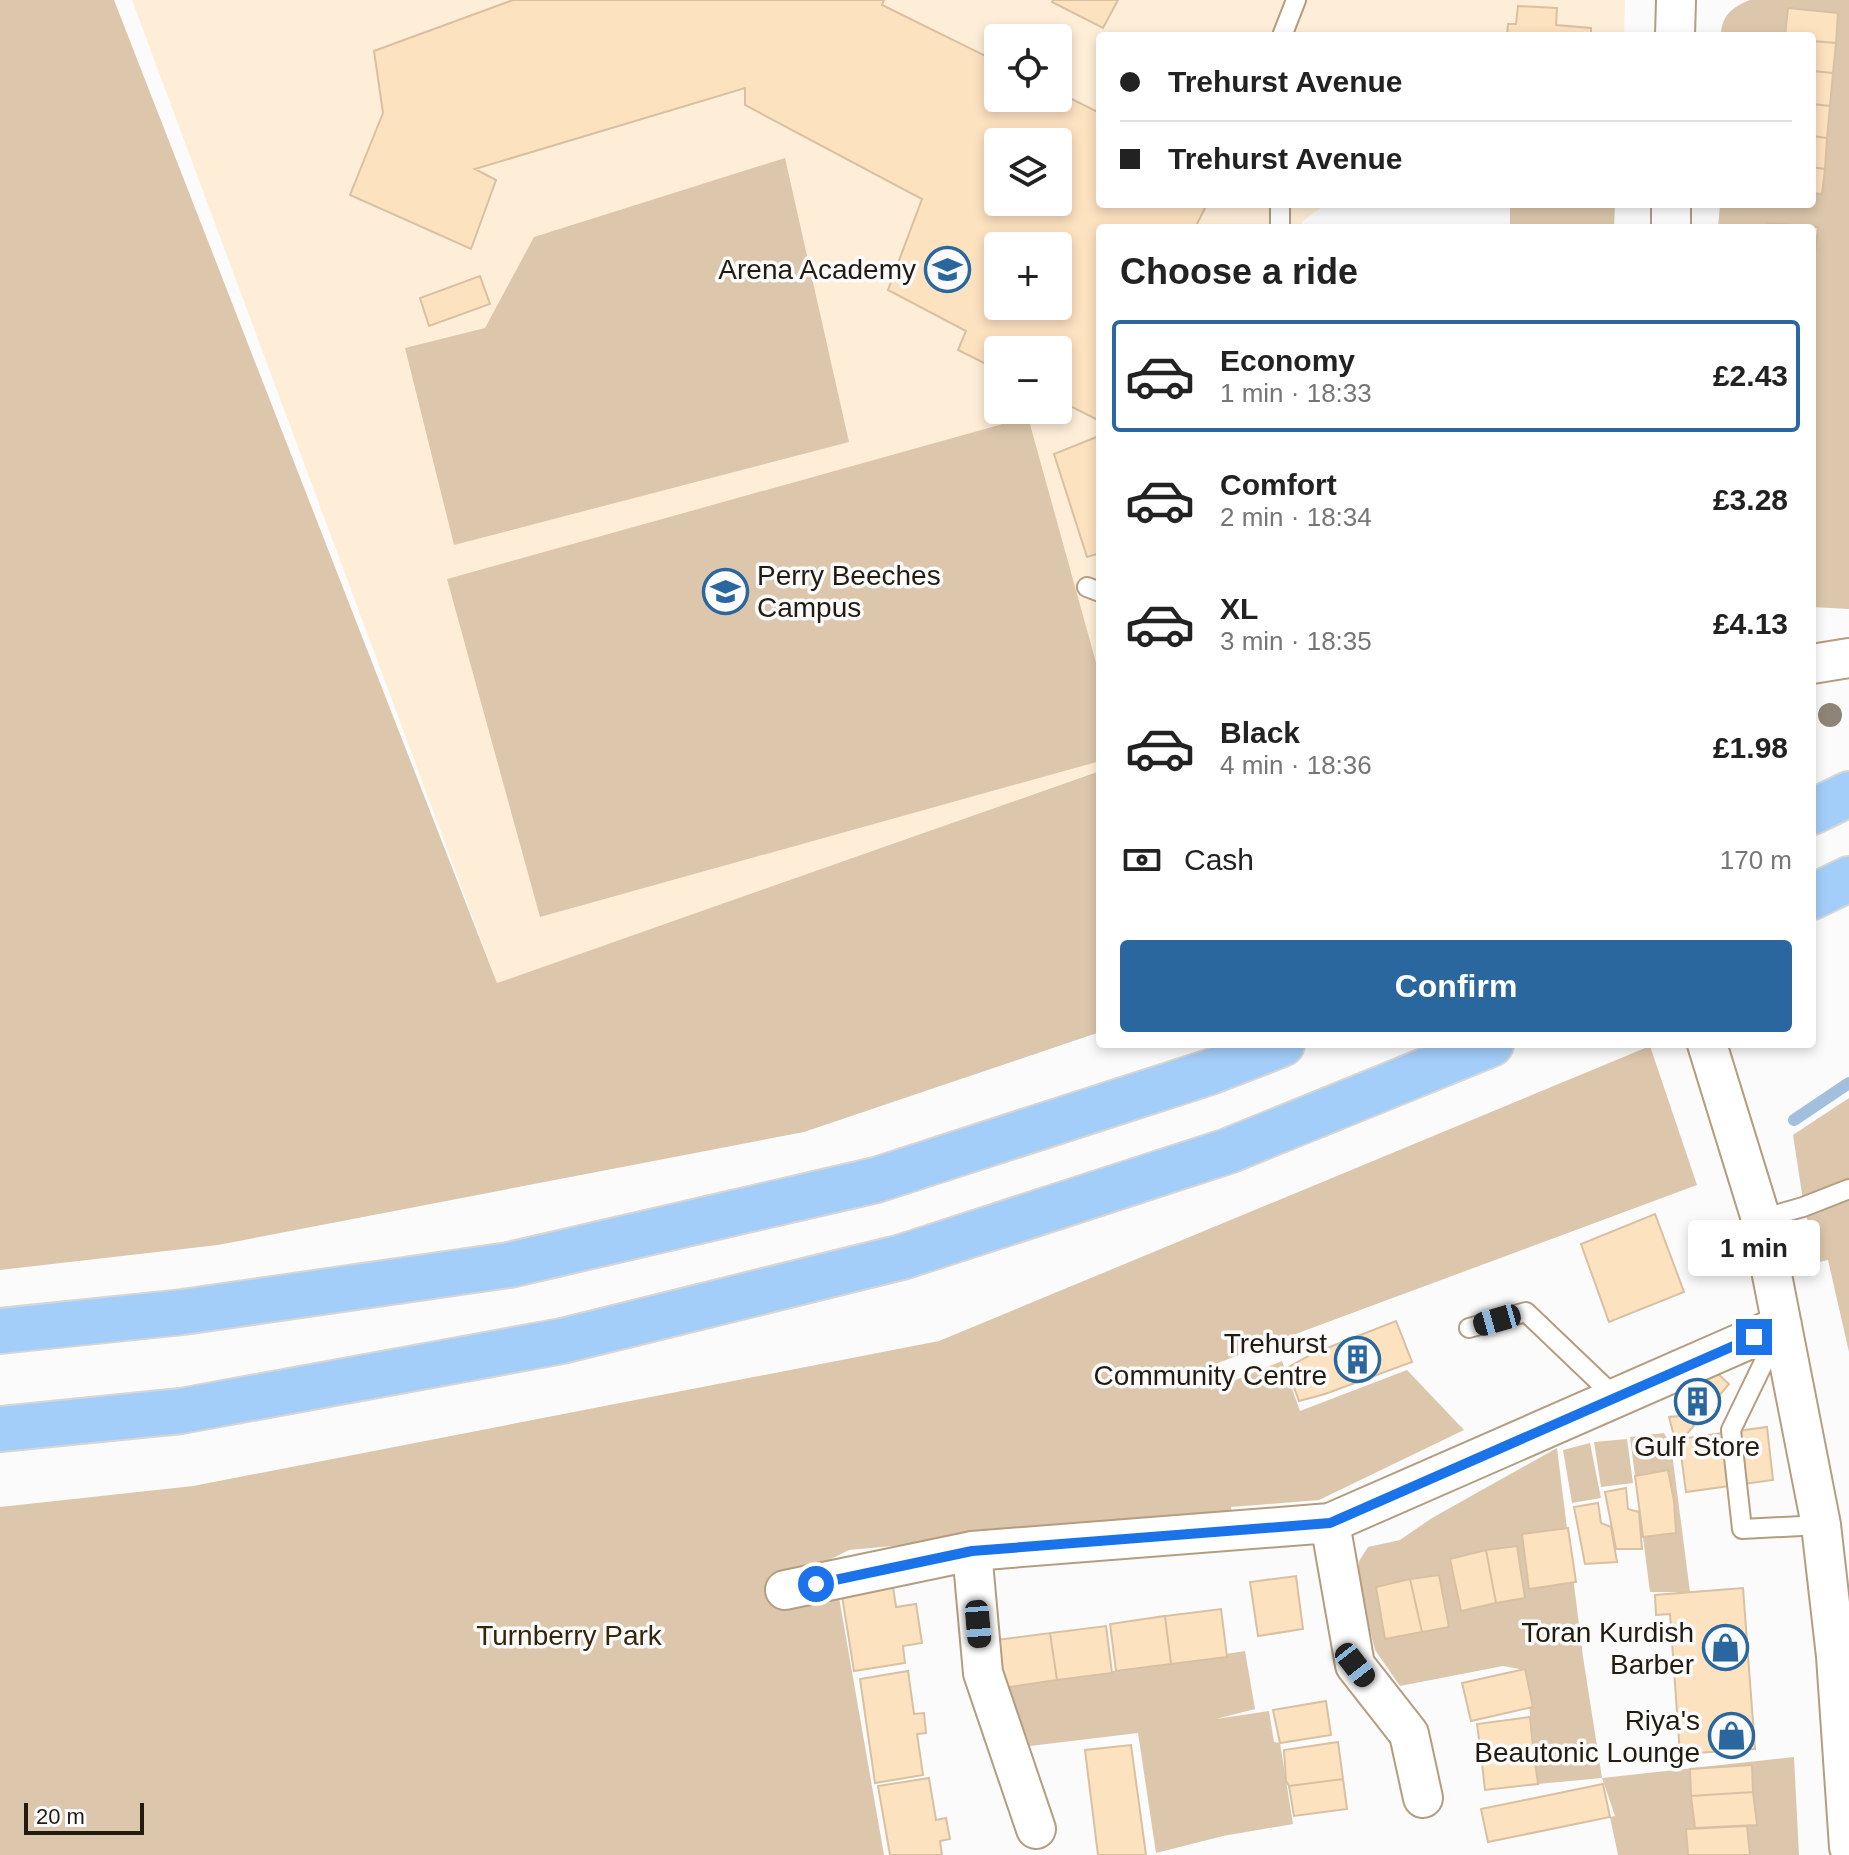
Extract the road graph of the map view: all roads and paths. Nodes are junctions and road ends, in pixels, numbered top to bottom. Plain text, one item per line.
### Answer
1 (1296, 0) edge
2 (1676, 0) edge
3 (1284, 32) edge
4 (1675, 32) edge
5 (1849, 658) edge
6 (1816, 663) edge
7 (1849, 794) edge
8 (1816, 810) edge
9 (1849, 879) edge
10 (1816, 895) edge
11 (1272, 1048) edge
12 (1481, 1048) edge
13 (1708, 1048) edge
14 (1849, 1189) edge
15 (1761, 1219) junction
16 (1782, 1325) junction
17 (1469, 1328) dead end
18 (0, 1331) edge
19 (1615, 1397) junction
20 (0, 1429) edge
21 (1330, 1523) junction
22 (1835, 1526) edge
23 (972, 1551) junction
24 (785, 1590) dead end
25 (1842, 1652) edge
26 (1423, 1798) dead end
27 (1848, 1826) edge
28 (1036, 1829) dead end

1 - 3 lane
2 - 4 street
5 - 6 street
7 - 8 highway
9 - 10 highway
11 - 18 highway
12 - 20 highway
13 - 15 street
14 - 15 lane
15 - 16 street
16 - 19 street
16 - 22 street
16 - 22 lane
17 - 19 lane
19 - 21 street
21 - 23 street
21 - 26 street
22 - 25 street
23 - 24 street
23 - 28 street
25 - 27 street

